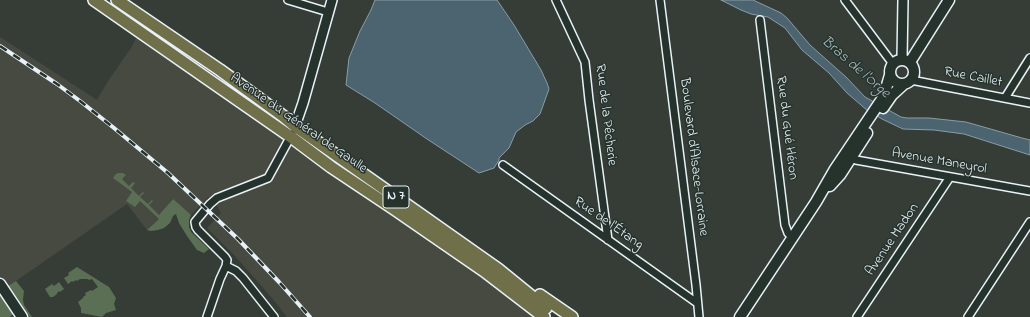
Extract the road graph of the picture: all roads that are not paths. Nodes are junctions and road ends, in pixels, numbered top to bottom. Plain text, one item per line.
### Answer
1 (94, 0) edge
2 (117, 0) edge
3 (288, 0) edge
4 (332, 0) edge
5 (556, 0) edge
6 (660, 0) edge
7 (845, 0) edge
8 (904, 0) edge
9 (949, 0) edge
10 (328, 12) junction
11 (760, 20) dead end
12 (1030, 58) edge
13 (902, 62) junction
14 (890, 75) junction
15 (907, 82) junction
16 (1005, 98) junction
17 (1030, 103) edge
18 (881, 105) junction
19 (295, 126) junction
20 (290, 137) junction
21 (848, 157) junction
22 (503, 165) dead end
23 (950, 177) junction
24 (1030, 191) edge
25 (1030, 222) edge
26 (792, 237) junction
27 (608, 240) junction
28 (226, 266) junction
29 (498, 269) junction
30 (0, 284) edge
31 (698, 303) junction
32 (545, 313) edge
33 (22, 317) edge
34 (207, 317) edge
35 (274, 317) edge
36 (558, 317) edge
37 (572, 317) edge
38 (699, 317) edge
39 (740, 317) edge
40 (857, 317) edge
41 (968, 317) edge

1 - 20 main road, Avenue du Général de Gaulle / N 7
2 - 19 main road, Avenue du Général de Gaulle / N 7
3 - 10 street
4 - 10 street
5 - 27 street, Rue de la Pêcherie
6 - 31 street, Boulevard d'Alsace-Lorraine
7 - 13 street
8 - 13 street
9 - 13 main road
10 - 19 street
11 - 26 street, Rue du Gué Héron
12 - 16 street
13 - 14 main road
13 - 15 main road
14 - 15 main road
14 - 18 main road
15 - 16 street, Rue Caillet
15 - 18 main road
16 - 17 street, Rue Caillet
18 - 21 main road
19 - 20 street
19 - 29 main road, Avenue du Général de Gaulle / N 7
20 - 28 street
20 - 32 main road, Avenue du Général de Gaulle / N 7
21 - 23 street, Avenue Maneyrol
21 - 26 main road
22 - 27 street, Rue de l'Étang
23 - 24 street, Avenue Maneyrol
23 - 40 street, Avenue Madon
25 - 41 street
26 - 39 main road
27 - 31 street, Rue de l'Étang
28 - 34 street
28 - 35 street
29 - 32 main road, Avenue du Général de Gaulle / N 7
29 - 37 main road, Avenue du Général de Gaulle / N 7
30 - 33 main road
31 - 38 street, Boulevard d'Alsace-Lorraine
32 - 36 main road, Avenue du Général de Gaulle / N 7

